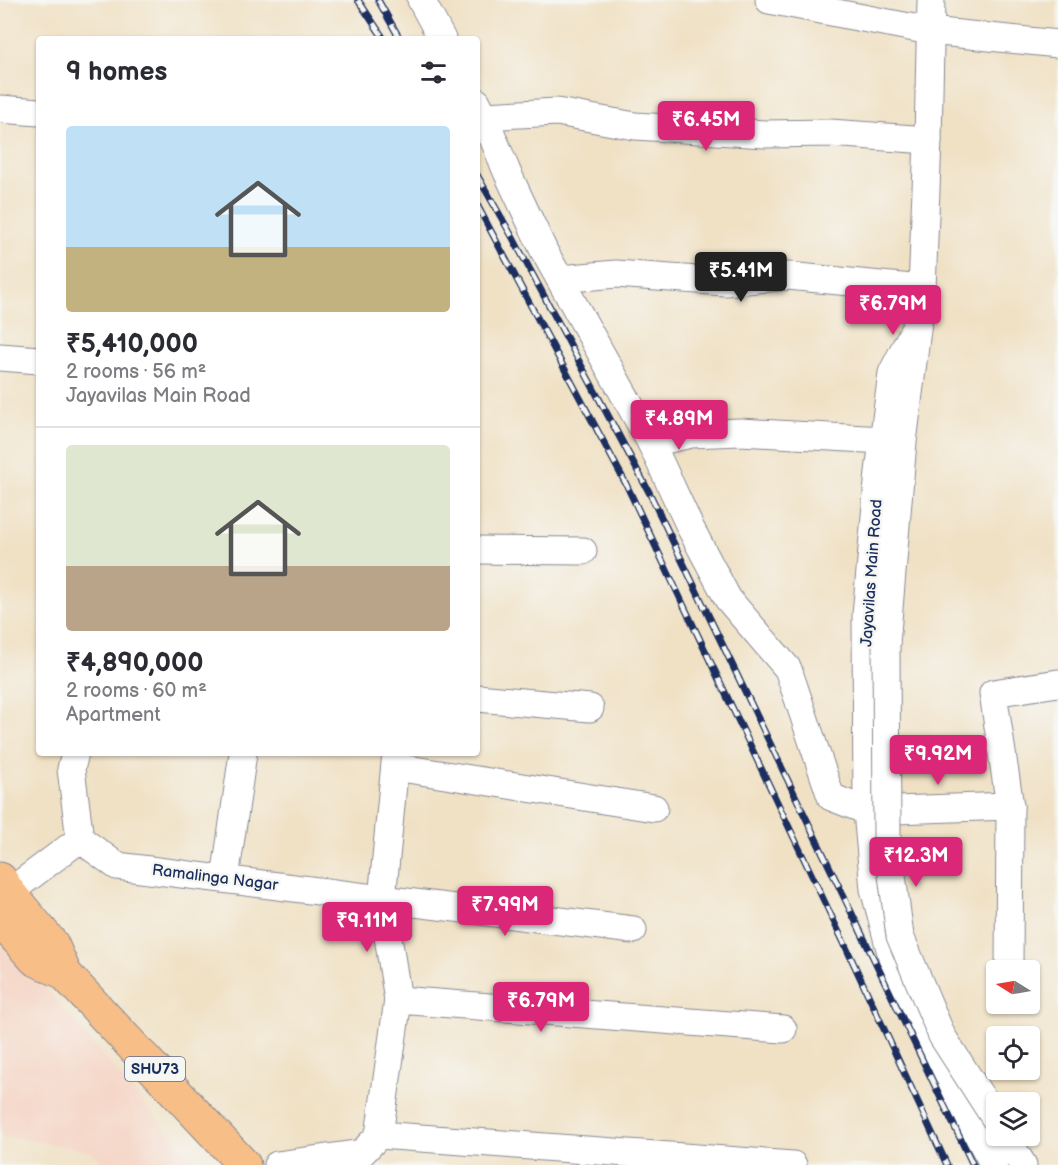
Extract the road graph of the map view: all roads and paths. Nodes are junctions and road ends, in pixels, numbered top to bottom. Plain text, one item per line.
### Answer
1 (420, 0) edge
2 (769, 0) edge
3 (931, 0) edge
4 (930, 31) junction
5 (440, 36) edge
6 (1058, 44) edge
7 (0, 109) edge
8 (481, 109) edge
9 (36, 112) edge
10 (928, 140) junction
11 (560, 279) junction
12 (922, 289) junction
13 (918, 322) junction
14 (0, 357) edge
15 (36, 360) edge
16 (883, 440) junction
17 (651, 443) junction
18 (480, 550) edge
19 (584, 551) dead end
20 (1058, 683) edge
21 (480, 698) edge
22 (590, 708) dead end
23 (74, 756) edge
24 (243, 756) edge
25 (396, 760) edge
26 (1010, 806) junction
27 (654, 808) dead end
28 (867, 812) junction
29 (80, 839) junction
30 (225, 879) junction
31 (2, 898) edge
32 (382, 899) junction
33 (633, 930) dead end
34 (1009, 960) edge
35 (398, 1000) junction
36 (783, 1029) dead end
37 (986, 1104) edge
38 (379, 1135) junction
39 (1011, 1146) edge
40 (242, 1164) edge
41 (277, 1165) edge
42 (793, 1165) edge
43 (994, 1165) edge
44 (1023, 1165) edge

1 - 5 street
2 - 4 street
3 - 4 street, Jayavilas Main Road
4 - 6 street
4 - 10 street, Jayavilas Main Road
7 - 9 street
8 - 10 street
8 - 11 street
10 - 12 street, Jayavilas Main Road
11 - 12 street
11 - 17 street
12 - 13 street, Jayavilas Main Road
13 - 16 street, Jayavilas Main Road
13 - 37 street, Jayavilas Main Road, bridge
14 - 15 street
16 - 17 street
16 - 28 street, Jayavilas Main Road
17 - 28 street
18 - 19 street
20 - 26 street
21 - 22 street
23 - 29 street
24 - 30 street
25 - 27 street
25 - 32 street
26 - 28 street
26 - 34 street
28 - 43 street, Jayavilas Main Road
29 - 30 street, Ramalinga Nagar
29 - 31 street
30 - 32 street, Ramalinga Nagar
31 - 40 main road, SHU73
32 - 33 street, Ramalinga Nagar
32 - 35 street
35 - 36 street
35 - 38 street
38 - 41 street
38 - 42 street
39 - 44 street

